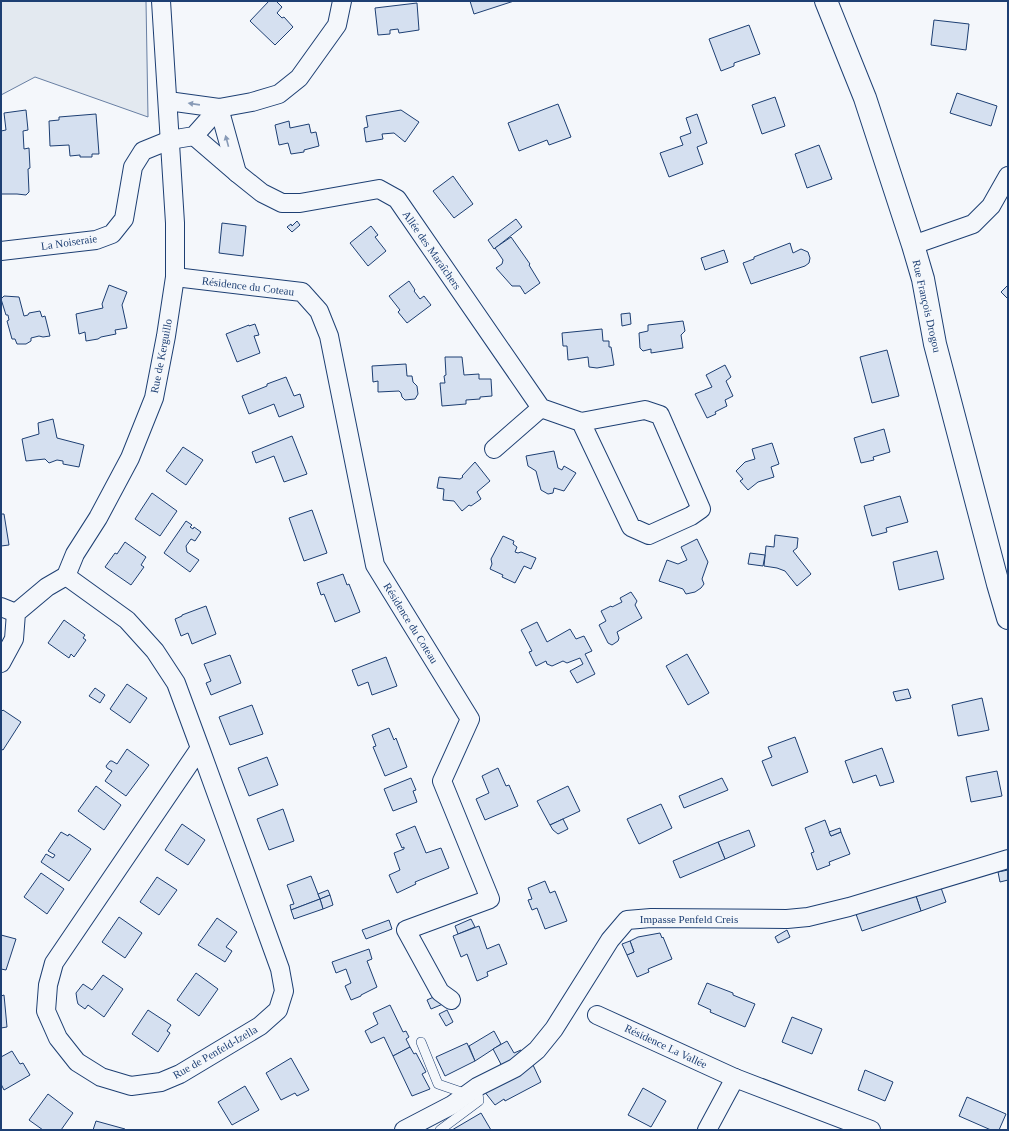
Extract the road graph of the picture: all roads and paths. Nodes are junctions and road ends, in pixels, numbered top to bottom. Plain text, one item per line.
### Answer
1 (161, 1) edge
2 (342, 1) edge
3 (826, 1) edge
4 (168, 101) junction
5 (220, 108) junction
6 (194, 136) junction
7 (170, 140) junction
8 (237, 174) junction
9 (1008, 176) edge
10 (913, 244) junction
11 (1, 251) edge
12 (175, 278) junction
13 (540, 408) junction
14 (581, 422) junction
15 (494, 450) dead end
16 (66, 576) junction
17 (9, 610) edge
18 (1008, 618) edge
19 (1, 663) edge
20 (200, 748) junction
21 (1008, 859) edge
22 (451, 1000) dead end
23 (597, 1015) dead end
24 (421, 1042) dead end
25 (735, 1078) junction
26 (472, 1091) junction
27 (404, 1130) edge
28 (440, 1130) edge
29 (707, 1130) edge
30 (871, 1130) edge

1 - 4 street, Rue de Kerguillo
2 - 5 street
3 - 10 street, Rue François Drogou
5 -> 4 street
4 - 7 street, Rue de Kerguillo
5 - 6 street
8 -> 5 street
6 - 7 street, La Noiseraie
6 - 8 street, Allée des Maraîchers
7 - 11 street, La Noiseraie
7 - 12 street, Rue de Kerguillo
8 - 13 street, Allée des Maraîchers
9 - 10 street
10 - 18 street, Rue François Drogou
12 - 16 street, Rue de Kerguillo
12 - 22 street, Résidence du Coteau
13 - 14 street
13 - 15 street
14 - 14 street
16 - 17 street
16 - 20 street, Rue de Penfeld-Izella
17 - 19 street
20 - 20 street, Rue de Penfeld-Izella
21 - 26 street, Impasse Penfeld Creis
23 - 25 street, Résidence La Vallée
24 - 26 lane
25 - 29 street
25 - 30 street, Résidence La Vallée
26 - 27 street, Impasse Penfeld Creis
26 - 28 lane

